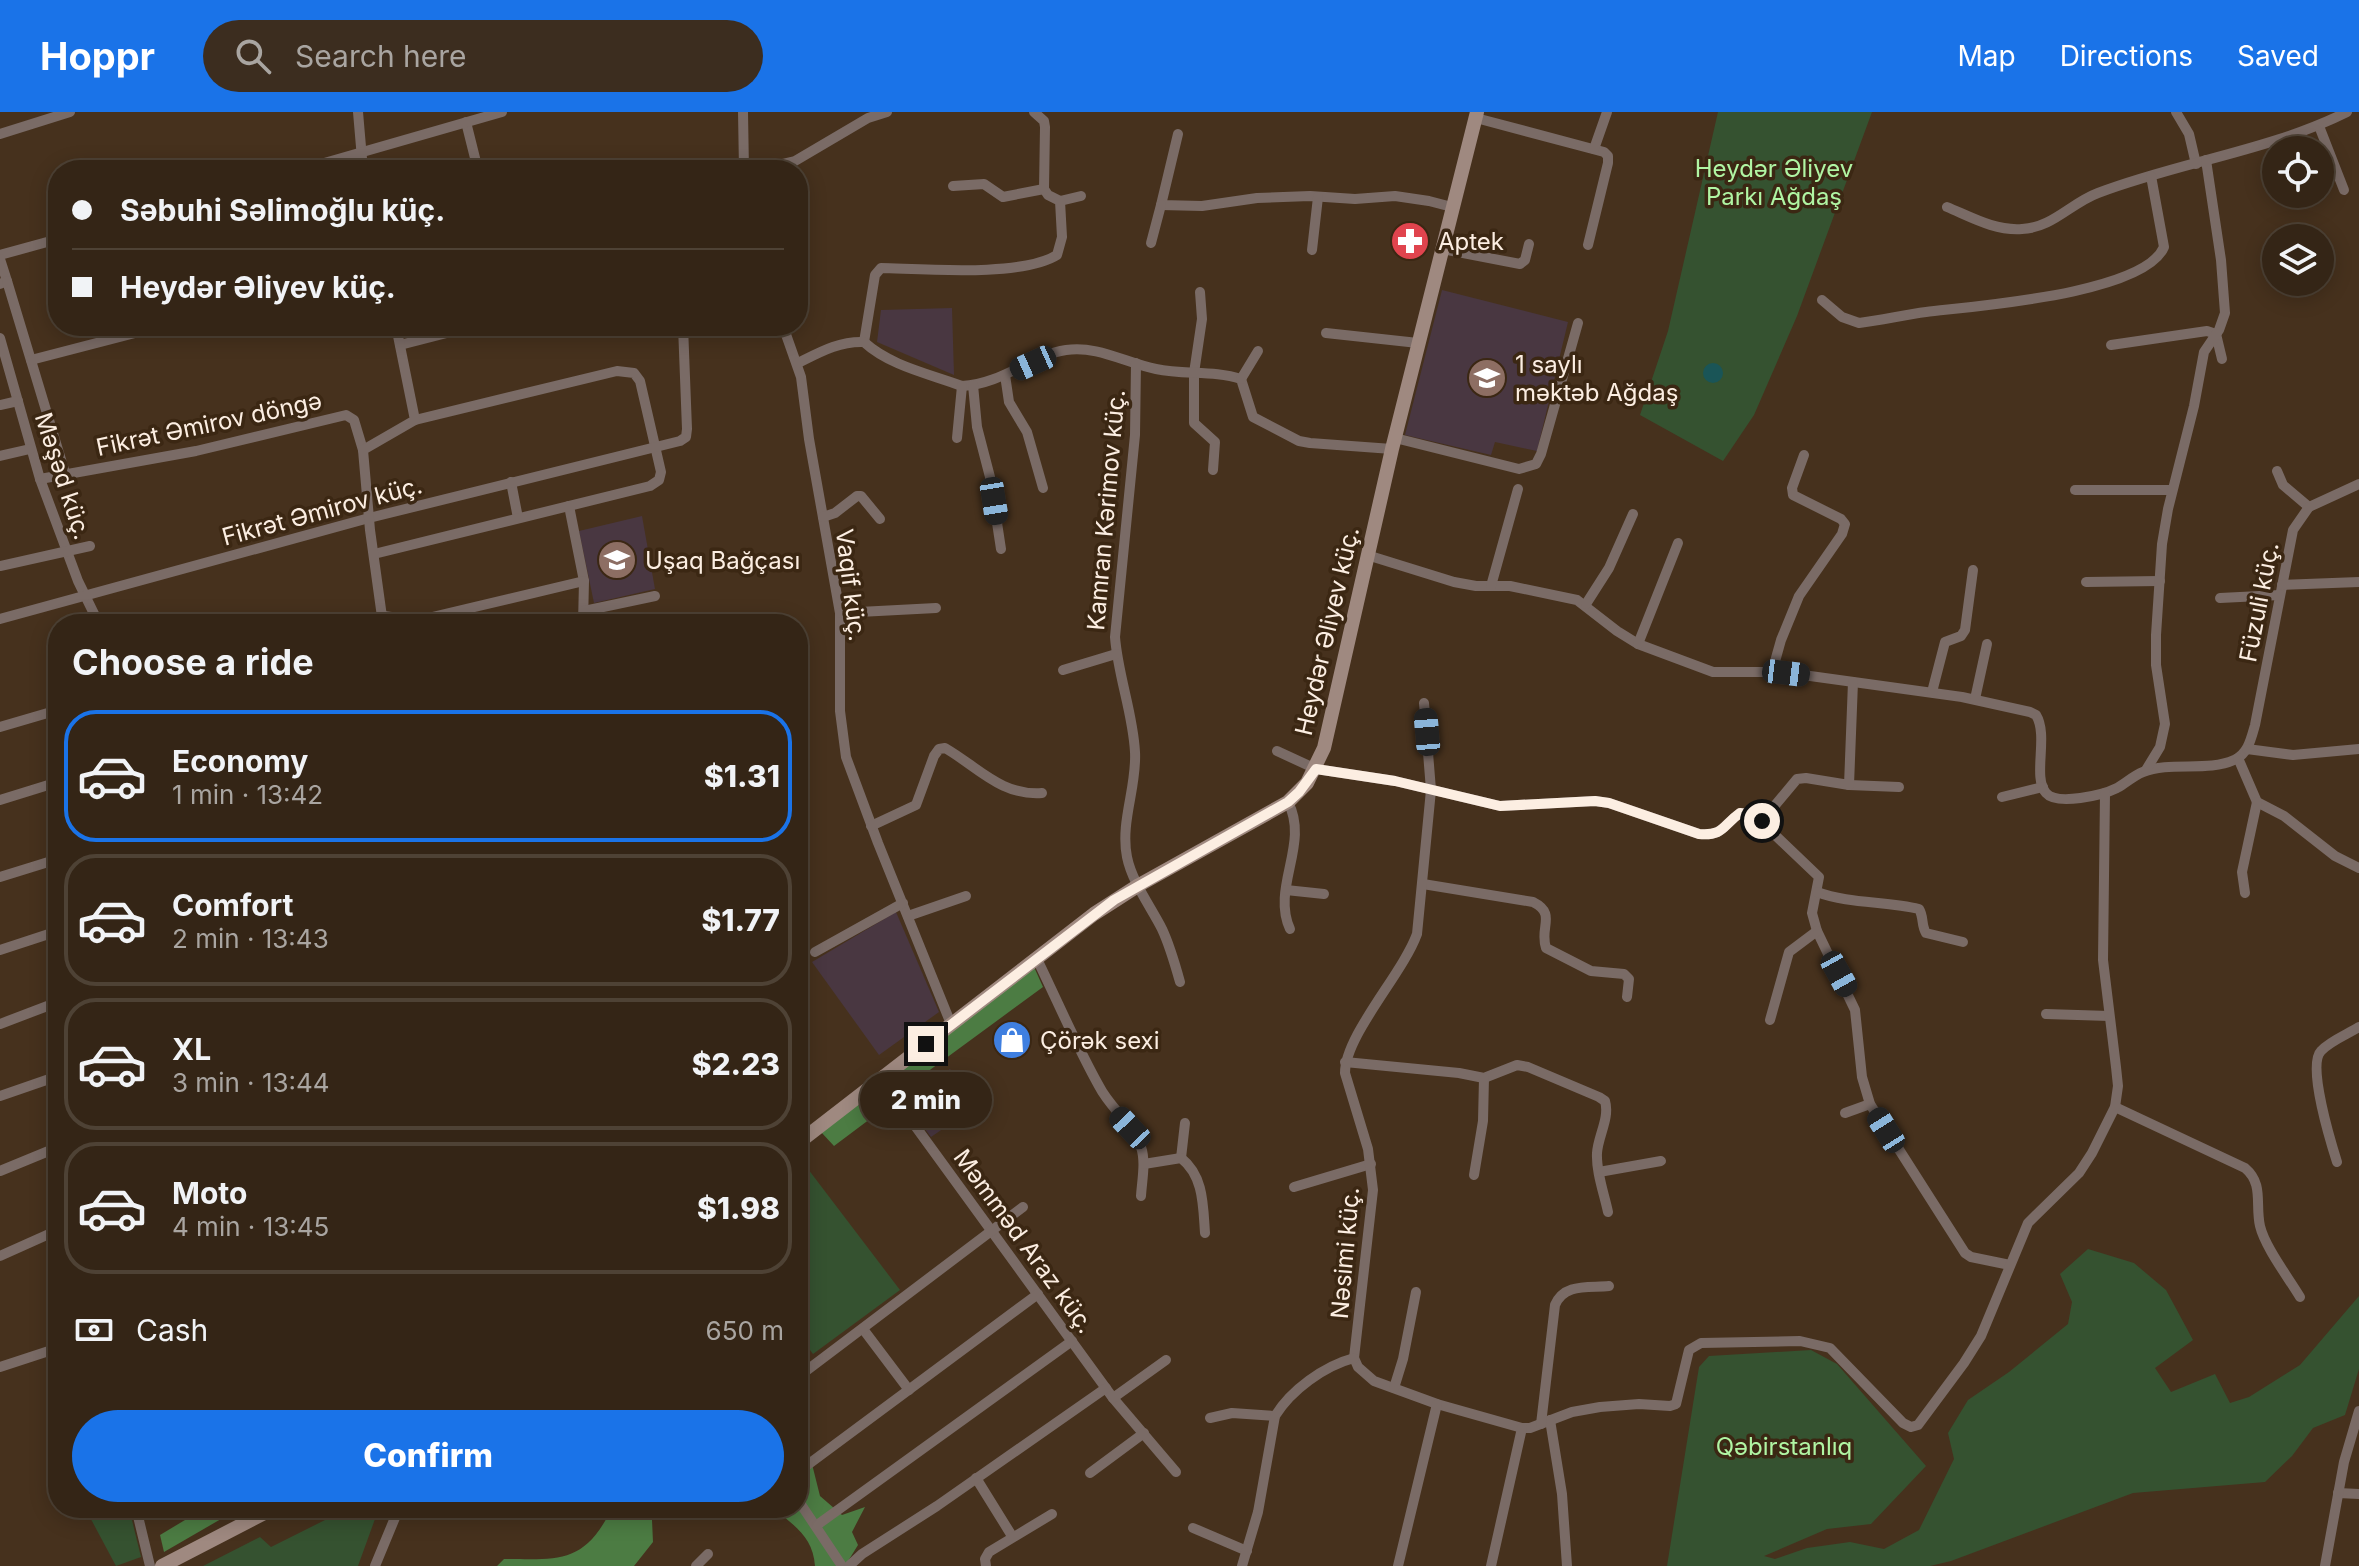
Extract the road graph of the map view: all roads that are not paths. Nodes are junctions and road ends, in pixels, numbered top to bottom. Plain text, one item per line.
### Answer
1 (70, 112) edge
2 (358, 112) edge
3 (502, 112) edge
4 (743, 112) edge
5 (887, 112) edge
6 (1034, 112) edge
7 (1607, 112) edge
8 (2176, 112) edge
9 (2347, 112) edge
10 (1476, 115) edge
11 (466, 122) junction
12 (2319, 126) junction
13 (0, 134) edge
14 (1178, 134) dead end
15 (1594, 149) junction
16 (360, 153) junction
17 (335, 160) edge
18 (361, 160) edge
19 (476, 160) edge
20 (744, 160) edge
21 (797, 160) edge
22 (2201, 162) junction
23 (2151, 176) junction
24 (953, 186) dead end
25 (1044, 189) junction
26 (2344, 190) dead end
27 (1081, 196) dead end
28 (1318, 197) junction
29 (1060, 201) junction
30 (1161, 205) junction
31 (1452, 207) junction
32 (1947, 207) dead end
33 (48, 242) edge
34 (1151, 243) dead end
35 (1529, 244) dead end
36 (1588, 245) dead end
37 (1442, 249) junction
38 (1312, 250) dead end
39 (0, 257) edge
40 (3, 282) edge
41 (1200, 292) dead end
42 (1822, 300) dead end
43 (1578, 323) dead end
44 (1326, 333) dead end
45 (2216, 334) junction
46 (123, 336) edge
47 (398, 336) edge
48 (435, 336) edge
49 (683, 336) edge
50 (787, 336) edge
51 (0, 338) edge
52 (864, 342) junction
53 (1418, 343) junction
54 (400, 345) junction
55 (2111, 345) dead end
56 (1258, 351) dead end
57 (2222, 359) dead end
58 (31, 360) junction
59 (798, 363) junction
60 (1136, 363) junction
61 (1194, 373) junction
62 (1005, 375) junction
63 (1241, 379) junction
64 (968, 386) junction
65 (18, 401) junction
66 (0, 405) edge
67 (415, 420) junction
68 (957, 438) dead end
69 (1393, 444) junction
70 (655, 446) junction
71 (30, 449) junction
72 (363, 450) junction
73 (1804, 455) dead end
74 (0, 456) edge
75 (1213, 470) dead end
76 (2277, 471) dead end
77 (65, 473) junction
78 (40, 479) junction
79 (511, 482) junction
80 (2359, 484) edge
81 (1043, 488) dead end
82 (1518, 489) dead end
83 (2075, 490) dead end
84 (2172, 490) junction
85 (569, 506) junction
86 (2309, 507) junction
87 (1633, 514) dead end
88 (823, 517) junction
89 (369, 518) junction
90 (518, 518) junction
91 (880, 519) dead end
92 (1678, 543) dead end
93 (90, 546) dead end
94 (1001, 549) dead end
95 (67, 552) junction
96 (374, 554) junction
97 (1367, 555) junction
98 (0, 566) edge
99 (1973, 570) dead end
100 (584, 581) junction
101 (2160, 581) junction
102 (2086, 582) dead end
103 (2359, 582) edge
104 (1491, 586) junction
105 (2281, 590) junction
106 (85, 595) junction
107 (655, 596) dead end
108 (2220, 598) dead end
109 (1586, 604) junction
110 (936, 608) dead end
111 (584, 611) junction
112 (840, 613) junction
113 (94, 614) edge
114 (382, 614) edge
115 (445, 614) edge
116 (584, 614) edge
117 (0, 619) edge
118 (1638, 644) junction
119 (1987, 644) dead end
120 (1116, 654) junction
121 (1063, 670) dead end
122 (1772, 672) junction
123 (1853, 682) junction
124 (1932, 692) junction
125 (1975, 699) junction
126 (1424, 703) dead end
127 (48, 713) edge
128 (0, 727) edge
129 (2247, 749) junction
130 (2359, 749) edge
131 (1277, 751) dead end
132 (2238, 758) junction
133 (1316, 769) junction
134 (2146, 770) junction
135 (48, 785) edge
136 (1849, 785) junction
137 (1899, 787) dead end
138 (2043, 787) junction
139 (1431, 790) junction
140 (1042, 793) dead end
141 (2105, 793) junction
142 (2002, 797) dead end
143 (0, 800) edge
144 (1288, 802) junction
145 (2257, 802) junction
146 (1762, 821) junction
147 (871, 826) junction
148 (48, 862) edge
149 (2359, 868) edge
150 (0, 877) edge
151 (1423, 884) junction
152 (1139, 885) junction
153 (1286, 890) junction
154 (1817, 892) junction
155 (2245, 893) dead end
156 (1324, 894) dead end
157 (966, 896) dead end
158 (903, 903) junction
159 (908, 916) junction
160 (1290, 929) dead end
161 (1817, 931) junction
162 (48, 934) edge
163 (1963, 942) dead end
164 (0, 950) edge
165 (815, 952) dead end
166 (1036, 957) junction
167 (1180, 982) dead end
168 (1627, 997) dead end
169 (48, 1006) edge
170 (2046, 1014) dead end
171 (2109, 1016) junction
172 (1770, 1020) dead end
173 (0, 1024) edge
174 (951, 1024) junction
175 (2359, 1027) edge
176 (1345, 1062) junction
177 (1484, 1078) junction
178 (48, 1079) edge
179 (881, 1079) junction
180 (0, 1096) edge
181 (1870, 1104) junction
182 (2115, 1107) junction
183 (1845, 1113) dead end
184 (1185, 1123) dead end
185 (808, 1130) edge
186 (48, 1151) edge
187 (1181, 1158) junction
188 (1661, 1161) dead end
189 (2337, 1162) dead end
190 (1144, 1164) junction
191 (1371, 1164) junction
192 (0, 1171) edge
193 (1599, 1172) junction
194 (1474, 1175) dead end
195 (1294, 1187) dead end
196 (1141, 1196) dead end
197 (1023, 1207) dead end
198 (1608, 1212) dead end
199 (991, 1230) junction
200 (1205, 1233) dead end
201 (48, 1234) edge
202 (0, 1256) edge
203 (2010, 1265) junction
204 (1609, 1286) dead end
205 (1416, 1292) dead end
206 (1038, 1294) junction
207 (2300, 1297) dead end
208 (863, 1329) junction
209 (1072, 1341) junction
210 (48, 1351) edge
211 (1354, 1358) junction
212 (1166, 1360) dead end
213 (0, 1367) edge
214 (808, 1370) edge
215 (1394, 1388) junction
216 (909, 1390) junction
217 (1110, 1393) junction
218 (1437, 1404) junction
219 (2359, 1411) edge
220 (1275, 1416) junction
221 (1210, 1418) dead end
222 (1545, 1422) junction
223 (1522, 1428) junction
224 (1144, 1433) junction
225 (808, 1465) edge
226 (1176, 1472) dead end
227 (1090, 1473) dead end
228 (976, 1478) junction
229 (2338, 1493) junction
230 (2359, 1494) edge
231 (808, 1513) edge
232 (1052, 1514) dead end
233 (138, 1518) edge
234 (255, 1518) edge
235 (395, 1518) edge
236 (817, 1525) junction
237 (1193, 1528) dead end
238 (1012, 1536) junction
239 (1247, 1551) junction
240 (708, 1554) dead end
241 (150, 1566) edge
242 (162, 1566) edge
243 (375, 1566) edge
244 (696, 1566) edge
245 (842, 1566) edge
246 (849, 1566) edge
247 (986, 1566) edge
248 (1242, 1566) edge
249 (1398, 1566) edge
250 (1491, 1566) edge
251 (1567, 1566) edge
252 (2325, 1566) edge

1 - 13 street
2 - 16 street
3 - 11 street
4 - 20 street
5 - 21 street
6 - 25 street
7 - 15 street
8 - 22 street
9 - 12 street
10 - 15 street
10 - 31 main road, Heydər Əliyev küç.
11 - 16 street
11 - 19 street
12 - 22 street
12 - 26 street
14 - 30 street
15 - 36 street
16 - 17 street
16 - 18 street
22 - 23 street
22 - 45 street
23 - 32 street
23 - 42 street
24 - 25 street
25 - 29 street
27 - 29 street
28 - 30 street
28 - 31 street
28 - 38 street
29 - 52 street
30 - 34 street
31 - 37 main road, Heydər Əliyev küç.
33 - 39 street
35 - 37 street
37 - 53 main road, Heydər Əliyev küç.
39 - 40 street
40 - 58 street
41 - 61 street
43 - 69 street
44 - 53 street
45 - 55 street
45 - 57 street
45 - 84 street
46 - 58 street
47 - 54 street
48 - 54 street
49 - 70 street, Fikrət Əmirov küç.
50 - 59 street, Vaqif küç.
51 - 65 street, Məşəd küç.
52 - 59 street
52 - 64 street
53 - 69 main road, Heydər Əliyev küç.
54 - 67 street
56 - 63 street
58 - 77 street
59 - 88 street, Vaqif küç.
60 - 61 street
60 - 62 street
60 - 120 street, Kamran Kərimov küç.
61 - 63 street
61 - 75 street
62 - 64 street
62 - 81 street
63 - 69 street
64 - 68 street
64 - 94 street
65 - 66 street
65 - 71 street, Məşəd küç.
67 - 70 street
67 - 72 street
69 - 97 main road, Heydər Əliyev küç.
70 - 79 street, Fikrət Əmirov küç.
70 - 85 street
71 - 74 street
71 - 78 street, Məşəd küç.
72 - 77 street, Fikrət Əmirov döngə
72 - 89 street
73 - 122 street
76 - 86 street
77 - 78 street, Fikrət Əmirov döngə
78 - 95 street, Məşəd küç.
79 - 89 street, Fikrət Əmirov küç.
79 - 90 street
80 - 86 street
82 - 104 street
83 - 84 street
84 - 101 street
85 - 90 street
85 - 100 street
86 - 105 street, Füzuli küç.
87 - 109 street
88 - 91 street
88 - 112 street, Vaqif küç.
89 - 96 street
89 - 106 street, Fikrət Əmirov küç.
90 - 96 street
92 - 118 street
93 - 95 street
95 - 98 street
95 - 106 street, Məşəd küç.
96 - 114 street
97 - 104 street
97 - 133 main road, Heydər Əliyev küç.
99 - 124 street
100 - 111 street
100 - 115 street
101 - 102 street
101 - 134 street
103 - 105 street
104 - 109 street
105 - 108 street
105 - 129 street, Füzuli küç.
106 - 113 street, Məşəd küç.
106 - 117 street, Fikrət Əmirov küç.
107 - 111 street
109 - 118 street
110 - 112 street
111 - 116 street
112 - 147 street, Vaqif küç.
118 - 122 street
119 - 125 street
120 - 121 street
120 - 152 street, Kamran Kərimov küç.
122 - 123 street
123 - 124 street
123 - 136 street
124 - 125 street
125 - 138 street
126 - 139 street
127 - 128 street
129 - 130 street
129 - 132 street, Füzuli küç.
131 - 133 street
132 - 134 street
132 - 145 street
133 - 139 street
133 - 144 main road, Heydər Əliyev küç.
134 - 141 street
135 - 143 street
136 - 137 street
136 - 146 street
138 - 141 street
138 - 142 street
139 - 146 street
139 - 151 street
140 - 147 street
141 - 171 street
144 - 152 main road, Heydər Əliyev küç.
144 - 153 street
145 - 149 street
145 - 155 street
146 - 154 street
147 - 158 street, Vaqif küç.
148 - 150 street
151 - 168 street
151 - 176 street
152 - 166 main road, Heydər Əliyev küç.
152 - 167 street, Kamran Kərimov küç.
153 - 156 street
153 - 160 street
154 - 161 street
154 - 163 street
157 - 159 street
158 - 159 street, Vaqif küç.
158 - 165 street
159 - 174 street, Vaqif küç.
161 - 172 street
161 - 181 street
162 - 164 street
166 - 174 main road, Heydər Əliyev küç.
166 - 190 street
169 - 173 street
170 - 171 street
171 - 182 street
174 - 179 main road, Heydər Əliyev küç.
175 - 189 street
176 - 177 street
176 - 191 street, Nəsimi küç.
177 - 193 street
177 - 194 street
178 - 180 street
179 - 185 main road, Heydər Əliyev küç.
179 - 199 street, Məmməd Araz küç.
181 - 183 street
181 - 203 street
182 - 203 street
182 - 207 street
184 - 187 street
186 - 192 street
187 - 190 street
187 - 200 street
188 - 193 street
190 - 196 street
191 - 195 street
191 - 211 street, Nəsimi küç.
193 - 198 street
197 - 199 street
199 - 206 street, Məmməd Araz küç.
199 - 208 street
201 - 202 street
203 - 222 street
204 - 222 street
205 - 215 street
206 - 209 street, Məmməd Araz küç.
206 - 216 street
208 - 214 street
208 - 216 street
209 - 217 street, Məmməd Araz küç.
209 - 236 street
210 - 213 street
211 - 215 street
211 - 220 street
212 - 217 street
215 - 218 street
216 - 225 street
217 - 224 street, Məmməd Araz küç.
217 - 228 street
218 - 223 street
218 - 249 street
219 - 229 street
220 - 221 street
220 - 239 street
222 - 223 street
222 - 251 street
223 - 250 street
224 - 226 street, Məmməd Araz küç.
224 - 227 street
228 - 238 street
228 - 246 street
229 - 230 street
229 - 252 street
231 - 236 street
232 - 238 street
233 - 241 street
234 - 242 main road
235 - 243 street
236 - 245 street
237 - 239 street
238 - 247 street
239 - 248 street
240 - 244 street

